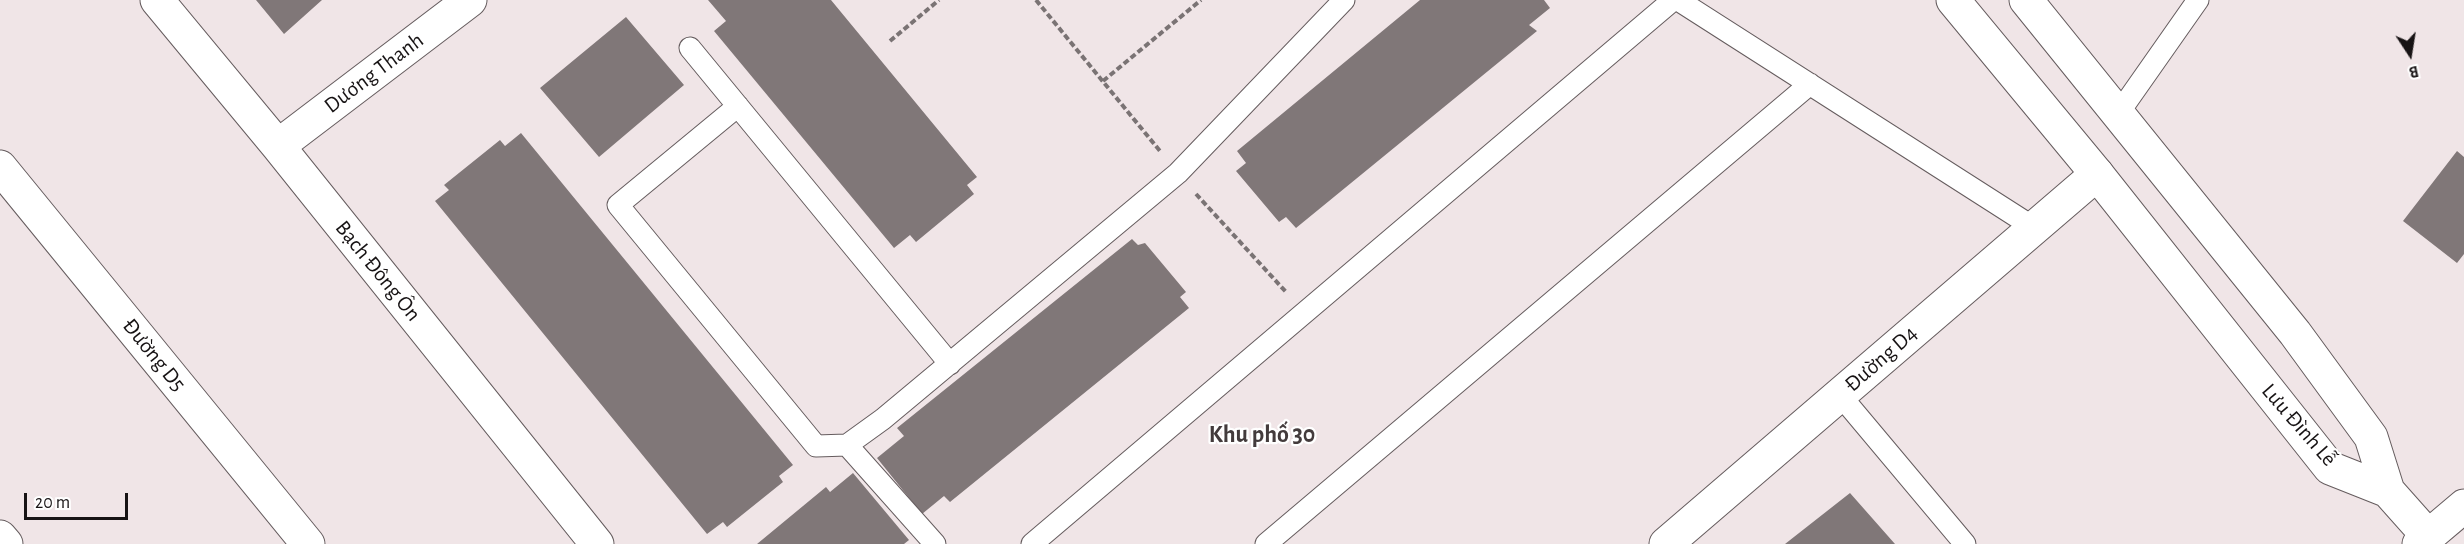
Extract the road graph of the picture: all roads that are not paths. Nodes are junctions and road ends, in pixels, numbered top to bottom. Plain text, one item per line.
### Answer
1 (157, 0) edge
2 (470, 0) edge
3 (1344, 0) edge
4 (1673, 0) edge
5 (1678, 0) edge
6 (1953, 0) edge
7 (2026, 0) edge
8 (2198, 0) edge
9 (690, 48) dead end
10 (1810, 84) junction
11 (738, 106) junction
12 (2118, 114) junction
13 (278, 146) junction
14 (0, 167) edge
15 (2097, 174) junction
16 (2033, 227) junction
17 (950, 364) junction
18 (1840, 395) junction
19 (847, 445) junction
20 (2388, 491) junction
21 (2464, 506) edge
22 (0, 537) edge
23 (2424, 540) edge
24 (6, 544) edge
25 (308, 544) edge
26 (597, 544) edge
27 (935, 544) edge
28 (1032, 544) edge
29 (1266, 544) edge
30 (1666, 544) edge
31 (1965, 544) edge

1 - 13 street, Bạch Đông Ôn
2 - 13 street, Dương Thanh
3 - 17 lane
4 - 28 lane
5 - 10 lane
6 - 15 street, Lưu Đình Lễ
7 - 12 street, Lưu Đình Lễ
8 - 12 lane
9 - 11 lane
10 - 16 lane
10 - 29 lane
11 - 17 lane
11 - 19 lane
12 - 20 street, Lưu Đình Lễ
13 - 26 street, Bạch Đông Ôn
14 - 25 street, Đường D5
15 - 16 street, Đường D4
15 - 20 street, Lưu Đình Lễ
16 - 18 street, Đường D4
17 - 19 lane
18 - 30 street, Đường D4
18 - 31 lane
19 - 27 lane
20 - 23 street
21 - 23 street
22 - 24 street

